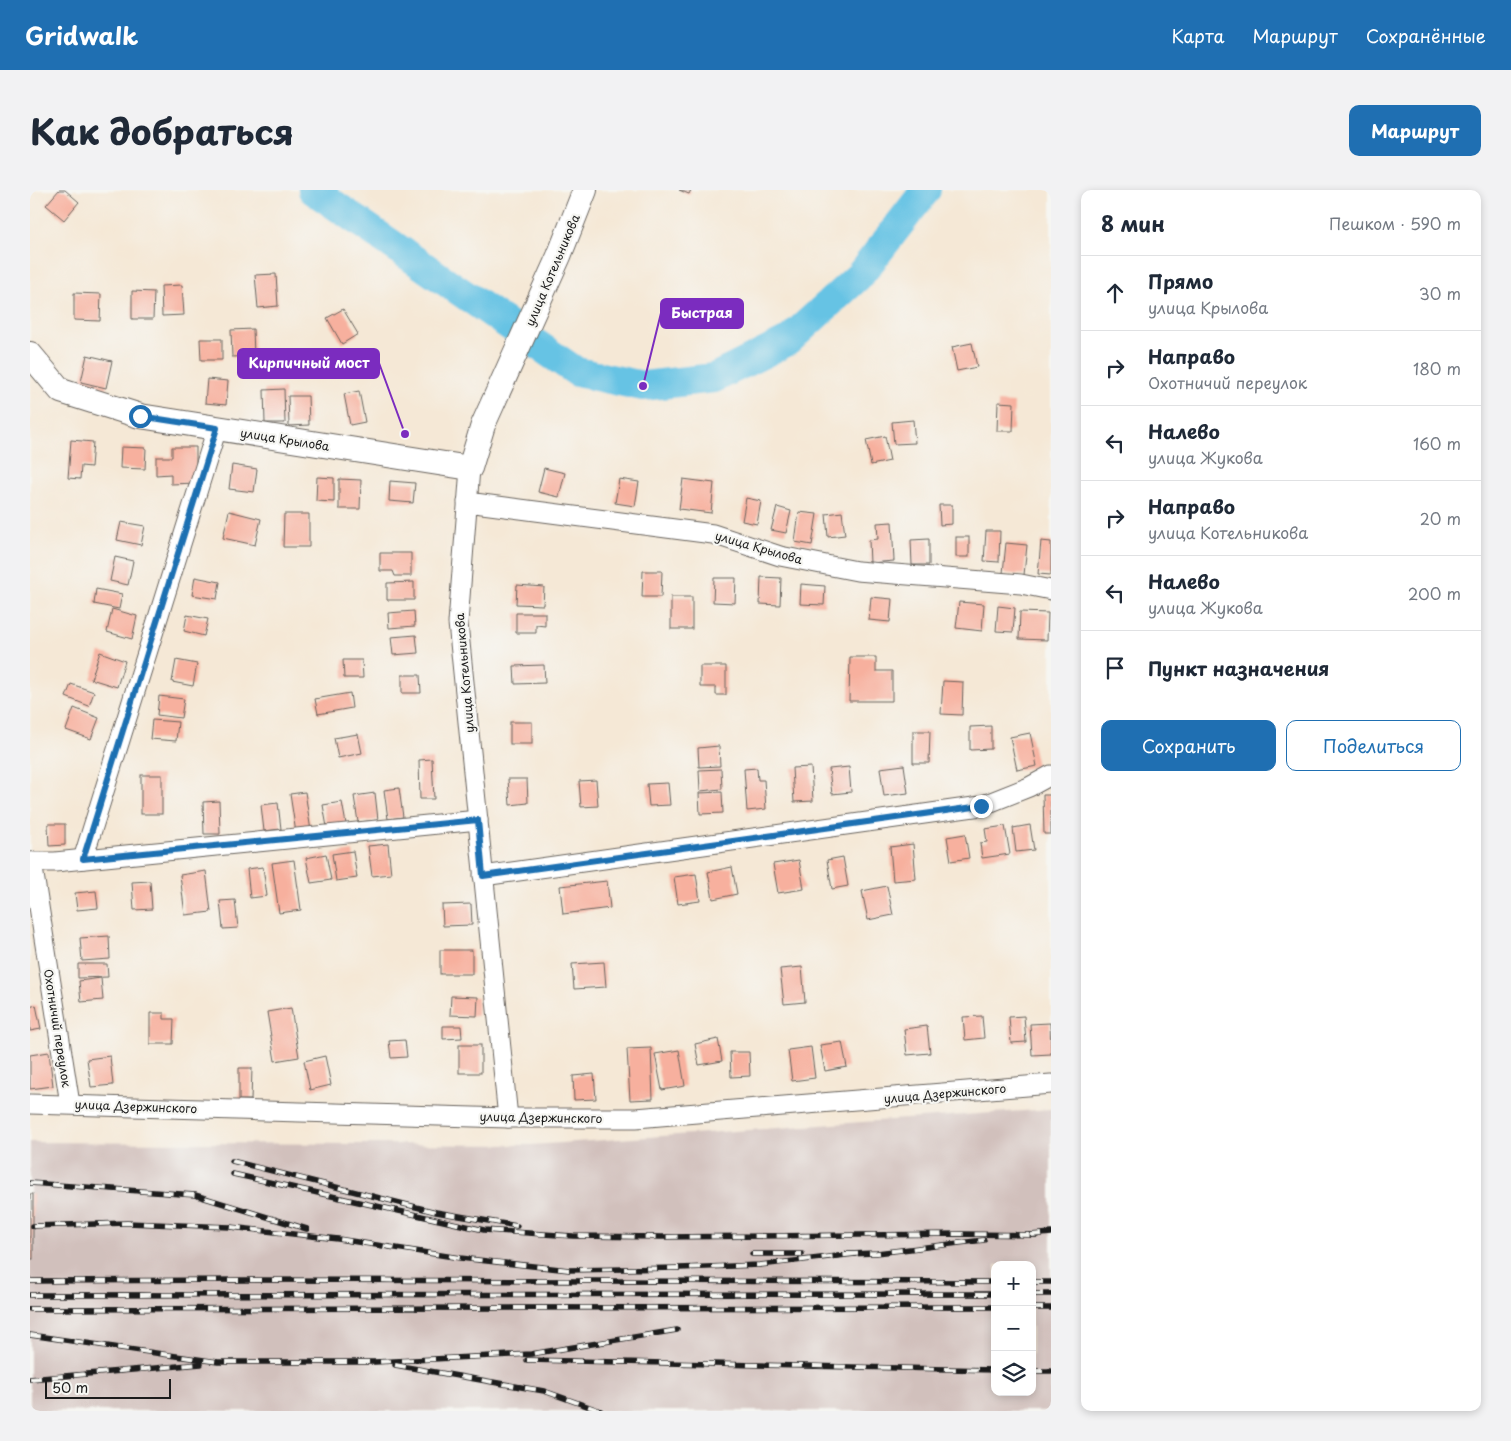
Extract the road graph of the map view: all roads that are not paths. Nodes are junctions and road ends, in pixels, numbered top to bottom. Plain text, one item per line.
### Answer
1 (585, 190) edge
2 (30, 354) edge
3 (217, 428) junction
4 (470, 468) junction
5 (467, 502) junction
6 (1051, 590) edge
7 (1051, 775) edge
8 (478, 820) junction
9 (83, 859) junction
10 (31, 862) edge
11 (483, 876) junction
12 (1051, 1084) edge
13 (30, 1104) edge
14 (70, 1104) junction
15 (508, 1118) junction

1 - 4 street, улица Котельникова
2 - 3 street, улица Крылова
3 - 4 street, улица Крылова
3 - 9 street
4 - 5 street, улица Котельникова
5 - 6 street, улица Крылова
5 - 8 street, улица Котельникова
7 - 11 street
8 - 9 street
8 - 11 street, улица Котельникова
9 - 10 street
10 - 14 street, Охотничий переулок
11 - 15 street, улица Котельникова
12 - 15 street, улица Дзержинского
13 - 14 street, улица Дзержинского
14 - 15 street, улица Дзержинского

